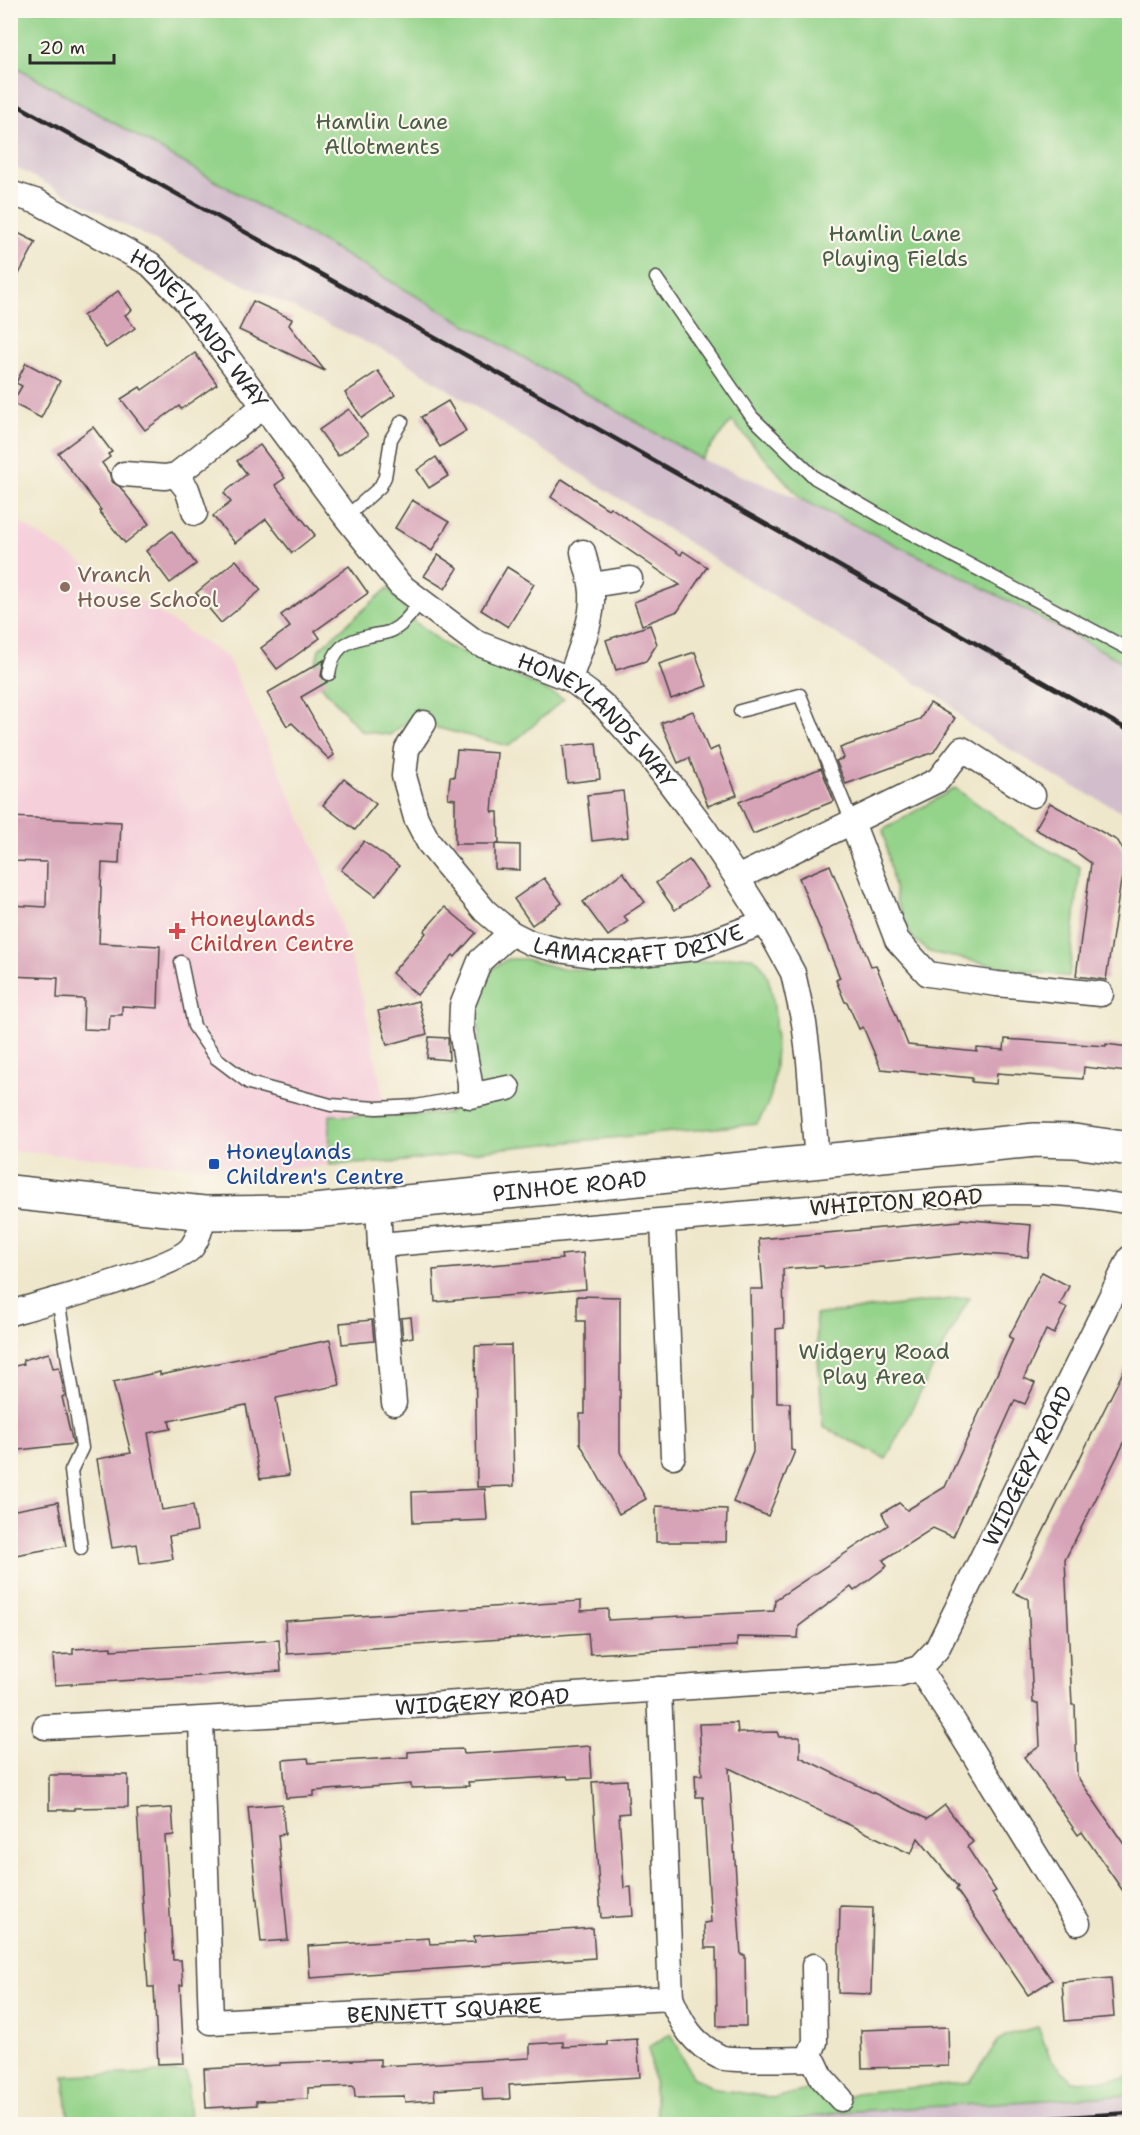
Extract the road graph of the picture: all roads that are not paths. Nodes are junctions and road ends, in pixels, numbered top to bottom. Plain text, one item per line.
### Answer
1 (10, 193) edge
2 (656, 278) dead end
3 (264, 406) junction
4 (402, 421) dead end
5 (124, 474) dead end
6 (176, 475) junction
7 (195, 513) dead end
8 (346, 517) junction
9 (583, 552) dead end
10 (630, 579) dead end
11 (592, 585) junction
12 (421, 601) junction
13 (1130, 650) edge
14 (328, 674) dead end
15 (570, 679) junction
16 (740, 711) dead end
17 (424, 723) dead end
18 (1033, 795) dead end
19 (852, 822) junction
20 (737, 878) junction
21 (765, 922) junction
22 (511, 933) junction
23 (181, 962) dead end
24 (1101, 993) dead end
25 (508, 1088) dead end
26 (470, 1096) junction
27 (1130, 1149) edge
28 (817, 1162) junction
29 (10, 1192) edge
30 (1130, 1205) edge
31 (378, 1206) junction
32 (831, 1206) joint
33 (204, 1213) junction
34 (663, 1222) junction
35 (380, 1245) junction
36 (1130, 1258) edge
37 (58, 1299) junction
38 (10, 1313) edge
39 (394, 1403) dead end
40 (673, 1456) dead end
41 (81, 1548) dead end
42 (919, 1668) junction
43 (658, 1689) junction
44 (201, 1720) junction
45 (45, 1727) dead end
46 (1078, 1923) dead end
47 (814, 1966) dead end
48 (671, 1998) junction
49 (808, 2060) junction
50 (842, 2099) dead end

1 - 3 street, HONEYLANDS WAY
2 - 13 lane
3 - 6 street
3 - 8 street, HONEYLANDS WAY
4 - 8 lane
5 - 6 street
6 - 7 street
8 - 12 street, HONEYLANDS WAY
9 - 11 street
10 - 11 street
11 - 15 street
12 - 14 lane
12 - 15 street, HONEYLANDS WAY
15 - 20 street, HONEYLANDS WAY
16 - 19 lane
17 - 22 street, LAMACRAFT DRIVE
18 - 19 street
19 - 20 street
19 - 24 street
20 - 21 street, HONEYLANDS WAY
21 - 22 street, LAMACRAFT DRIVE
21 - 28 street, HONEYLANDS WAY
22 - 26 street, LAMACRAFT DRIVE
23 - 26 lane
25 - 26 street
27 - 28 main road, PINHOE ROAD
28 - 31 main road, PINHOE ROAD
29 - 33 main road, PINHOE ROAD
30 - 32 street, WHIPTON ROAD
31 - 33 main road, PINHOE ROAD
31 - 35 street
32 - 34 street, WHIPTON ROAD
33 - 37 street
34 - 35 street, WHIPTON ROAD
34 - 40 street
35 - 39 street
36 - 42 street, WIDGERY ROAD
37 - 38 street
37 - 41 lane
42 - 43 street, WIDGERY ROAD
42 - 46 street
43 - 44 street, WIDGERY ROAD
43 - 48 street
44 - 45 street, WIDGERY ROAD
44 - 48 street, BENNETT SQUARE
47 - 49 street
48 - 49 street
49 - 50 street

